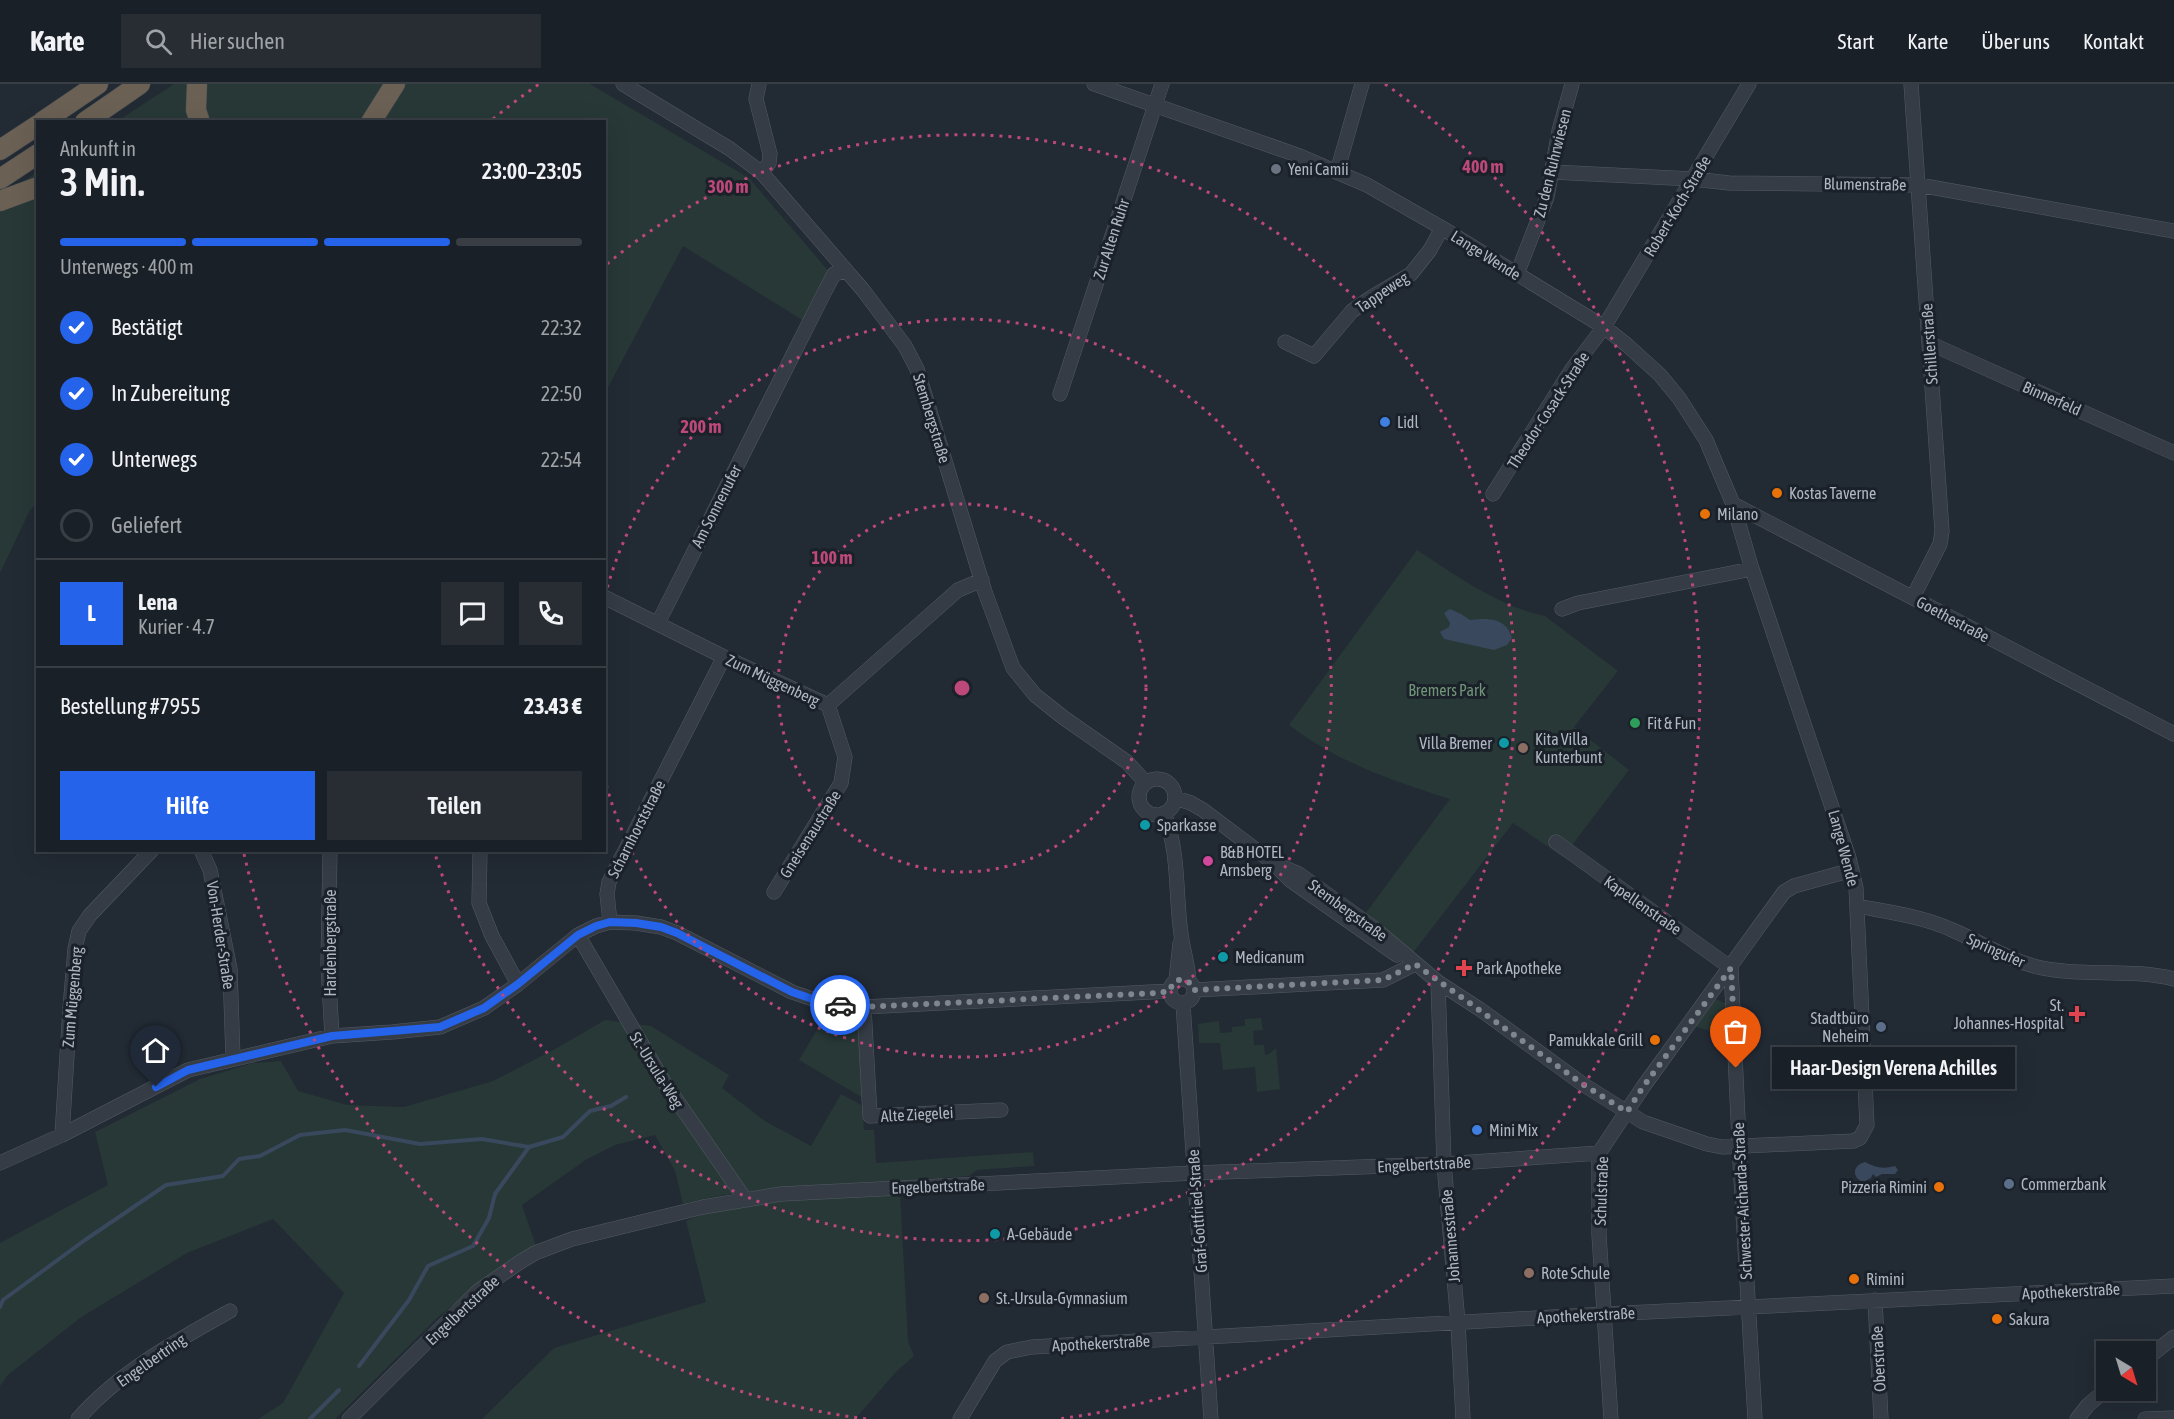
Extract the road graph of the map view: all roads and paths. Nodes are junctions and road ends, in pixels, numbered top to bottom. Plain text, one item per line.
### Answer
1 (98, 84) edge
2 (140, 84) edge
3 (197, 84) edge
4 (380, 84) edge
5 (395, 84) edge
6 (614, 84) edge
7 (623, 84) edge
8 (759, 84) edge
9 (1094, 84) edge
10 (1162, 84) edge
11 (1362, 84) edge
12 (1572, 84) edge
13 (1749, 84) edge
14 (1911, 84) edge
15 (646, 100) junction
16 (1155, 106) junction
17 (45, 120) edge
18 (88, 120) edge
19 (199, 120) edge
20 (360, 120) edge
21 (372, 120) edge
22 (36, 126) edge
23 (0, 150) edge
24 (36, 155) edge
25 (1337, 171) junction
26 (1552, 172) junction
27 (762, 173) junction
28 (0, 179) edge
29 (1693, 179) junction
30 (1919, 185) junction
31 (36, 188) edge
32 (0, 201) edge
33 (1442, 228) junction
34 (2174, 231) edge
35 (847, 271) junction
36 (1517, 274) junction
37 (1604, 327) junction
38 (1285, 342) dead end
39 (1929, 343) junction
40 (1060, 394) dead end
41 (2174, 453) edge
42 (1493, 494) dead end
43 (1733, 504) junction
44 (1752, 569) junction
45 (982, 580) junction
46 (1913, 597) junction
47 (606, 598) edge
48 (1562, 609) dead end
49 (658, 622) junction
50 (724, 657) junction
51 (828, 705) junction
52 (2174, 734) edge
53 (1146, 783) junction
54 (1175, 798) junction
55 (1164, 813) junction
56 (1556, 842) dead end
57 (202, 852) edge
58 (330, 852) edge
59 (480, 852) edge
60 (144, 853) edge
61 (1852, 870) junction
62 (774, 892) dead end
63 (1857, 906) junction
64 (610, 922) junction
65 (578, 935) junction
66 (1415, 964) junction
67 (1731, 968) junction
68 (2174, 980) edge
69 (1438, 982) junction
70 (518, 984) junction
71 (1182, 985) junction
72 (864, 1007) junction
73 (332, 1036) junction
74 (233, 1058) junction
75 (1001, 1110) dead end
76 (1627, 1112) junction
77 (62, 1135) junction
78 (1740, 1145) junction
79 (1599, 1153) junction
80 (0, 1163) edge
81 (1444, 1164) junction
82 (1194, 1173) junction
83 (745, 1199) junction
84 (2174, 1286) edge
85 (1875, 1300) junction
86 (1748, 1307) junction
87 (230, 1311) dead end
88 (1605, 1314) junction
89 (1458, 1323) junction
90 (1205, 1337) junction
91 (2174, 1337) edge
92 (2156, 1351) edge
93 (2096, 1398) edge
94 (2174, 1418) edge
95 (78, 1419) edge
96 (349, 1419) edge
97 (960, 1419) edge
98 (1211, 1419) edge
99 (1463, 1419) edge
100 (1611, 1419) edge
101 (1755, 1419) edge
102 (1881, 1419) edge
103 (2077, 1419) edge
104 (2145, 1419) edge

1 - 17 highway
2 - 18 highway
3 - 19 highway
4 - 20 highway
5 - 21 highway
6 - 15 street, Stembergstraße
7 - 15 street, Stembergstraße
8 - 27 street
9 - 16 street, Lange Wende
10 - 16 street, Zur Alten Ruhr
11 - 25 street
12 - 26 street, Zu den Ruhrwiesen
13 - 29 street, Robert-Koch-Straße
14 - 30 street, Schillerstraße
15 - 27 street, Stembergstraße
16 - 25 street, Lange Wende
16 - 40 street, Zur Alten Ruhr
22 - 23 highway
24 - 28 highway
25 - 33 street, Lange Wende
26 - 29 street, Blumenstraße
26 - 36 street, Zu den Ruhrwiesen
27 - 35 street, Stembergstraße
29 - 30 street, Blumenstraße
29 - 37 street, Robert-Koch-Straße
30 - 34 street, Blumenstraße
30 - 39 street, Schillerstraße
31 - 32 highway
33 - 36 street, Lange Wende
33 - 38 street, Tappeweg
35 - 45 street, Stembergstraße
35 - 49 street, Am Sonnenufer
36 - 37 street, Lange Wende
37 - 42 street, Theodor-Cosack-Straße
37 - 43 street, Lange Wende
39 - 41 street, Binnerfeld
39 - 46 street, Schillerstraße
43 - 44 street, Lange Wende
43 - 46 street, Goethestraße
44 - 48 street
44 - 61 street, Lange Wende
45 - 51 street, Zum Müggenberg
45 - 53 street, Stembergstraße
46 - 52 street, Goethestraße
47 - 49 street, Zum Müggenberg
49 - 50 street, Zum Müggenberg
50 - 51 street, Zum Müggenberg
50 - 64 street, Scharnhorststraße
51 - 62 street, Gneisenaustraße
53 - 54 street
53 - 55 street
54 - 55 street
54 - 66 street, Stembergstraße
55 - 71 street
56 - 67 street, Kapellenstraße
57 - 74 street, Von-Herder-Straße
58 - 73 street, Hardenbergstraße
59 - 70 street
60 - 77 street, Zum Müggenberg
61 - 63 street, Lange Wende
61 - 67 street
63 - 68 street, Springufer
63 - 78 street, Lange Wende
64 - 65 street
64 - 72 street
65 - 70 street
65 - 83 street, St.-Ursula-Weg
66 - 69 street, Stembergstraße
66 - 71 street
67 - 76 street, Schulstraße
67 - 78 street, Schwester-Aicharda-Straße
69 - 76 street, Stembergstraße
69 - 81 street, Johannesstraße
70 - 73 street
71 - 72 street
71 - 82 street, Graf-Gottfried-Straße
72 - 75 street, Alte Ziegelei
73 - 74 street
74 - 77 street
76 - 78 street
76 - 79 street, Schulstraße
77 - 80 street
78 - 86 street, Schwester-Aicharda-Straße
79 - 81 street, Engelbertstraße
79 - 88 street, Schulstraße
81 - 82 street, Engelbertstraße
81 - 89 street, Johannesstraße
82 - 83 street, Engelbertstraße
82 - 90 street, Graf-Gottfried-Straße
83 - 96 street, Engelbertstraße
84 - 85 street, Apothekerstraße
85 - 86 street, Apothekerstraße
85 - 102 street, Oberstraße
86 - 88 street, Apothekerstraße
86 - 101 street, Schwester-Aicharda-Straße
87 - 95 street, Engelbertring
88 - 89 street, Apothekerstraße
88 - 100 street, Schulstraße
89 - 90 street, Apothekerstraße
89 - 99 street, Johannesstraße
90 - 97 street, Apothekerstraße
90 - 98 street, Graf-Gottfried-Straße
91 - 92 street
93 - 103 street
94 - 104 street

